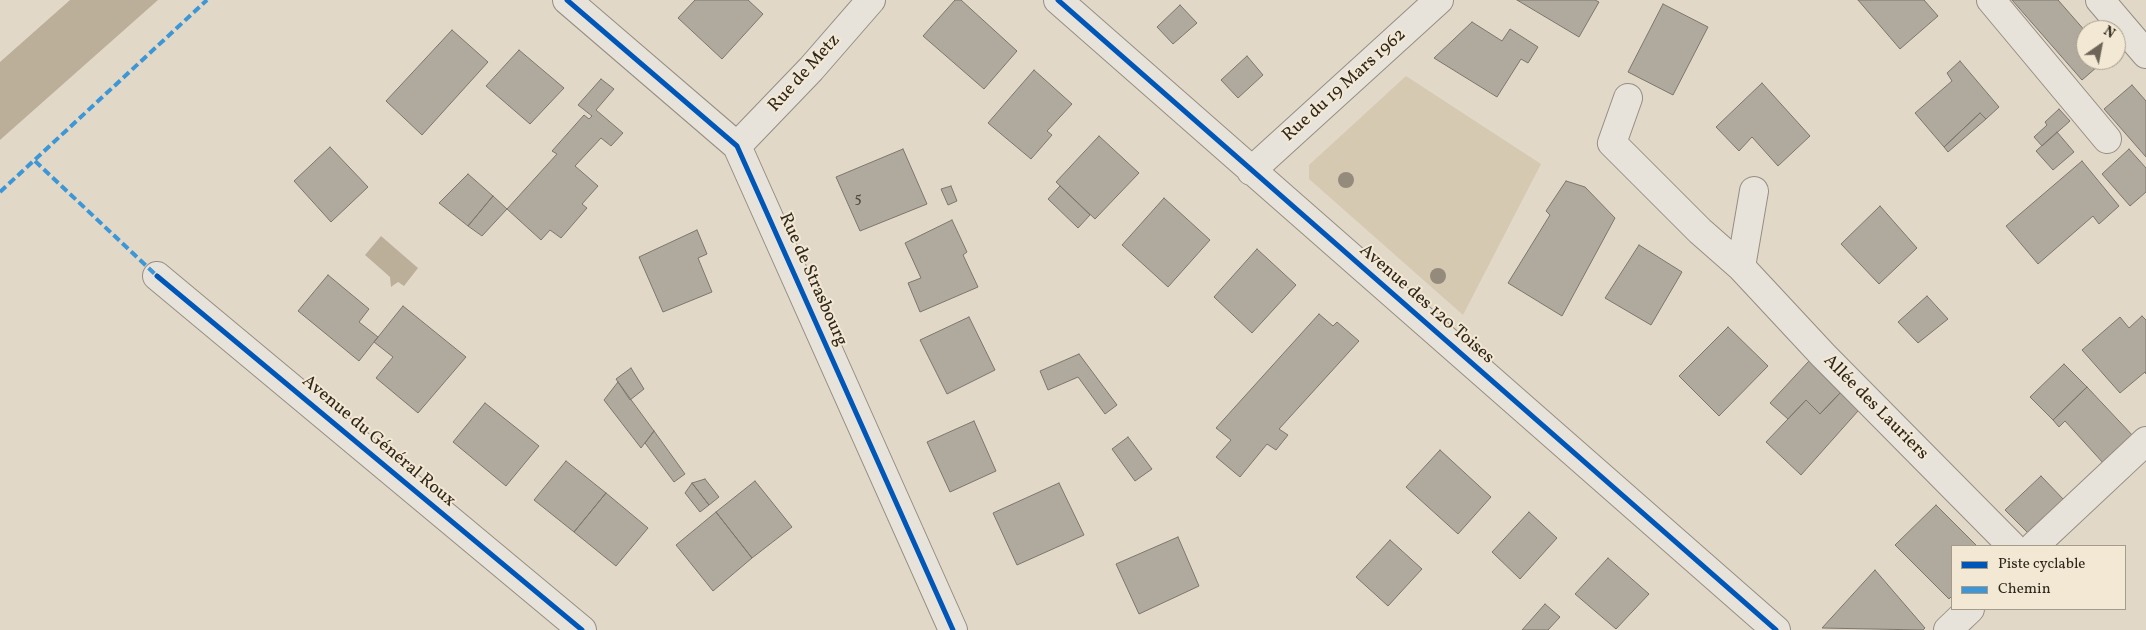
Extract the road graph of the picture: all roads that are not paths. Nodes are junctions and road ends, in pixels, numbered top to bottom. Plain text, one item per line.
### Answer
1 (567, 0) edge
2 (870, 0) edge
3 (1058, 0) edge
4 (1439, 0) edge
5 (1991, 0) edge
6 (2100, 0) edge
7 (2146, 55) edge
8 (1628, 98) dead end
9 (2107, 139) dead end
10 (737, 146) junction
11 (1251, 171) junction
12 (1754, 191) dead end
13 (1741, 267) junction
14 (157, 276) dead end
15 (2146, 442) edge
16 (2011, 545) edge
17 (2035, 545) edge
18 (1969, 610) edge
19 (582, 630) edge
20 (954, 630) edge
21 (1776, 630) edge
22 (1948, 630) edge

1 - 10 street, Rue de Strasbourg
2 - 10 street, Rue de Metz
3 - 11 street, Avenue des 120 Toises
4 - 11 street, Rue du 19 Mars 1962
5 - 9 street
6 - 7 street
8 - 13 street, Allée des Lauriers
10 - 20 street, Rue de Strasbourg
11 - 21 street, Avenue des 120 Toises
12 - 13 street
13 - 16 street, Allée des Lauriers
14 - 19 street, Avenue du Général Roux
15 - 17 street
18 - 22 street

